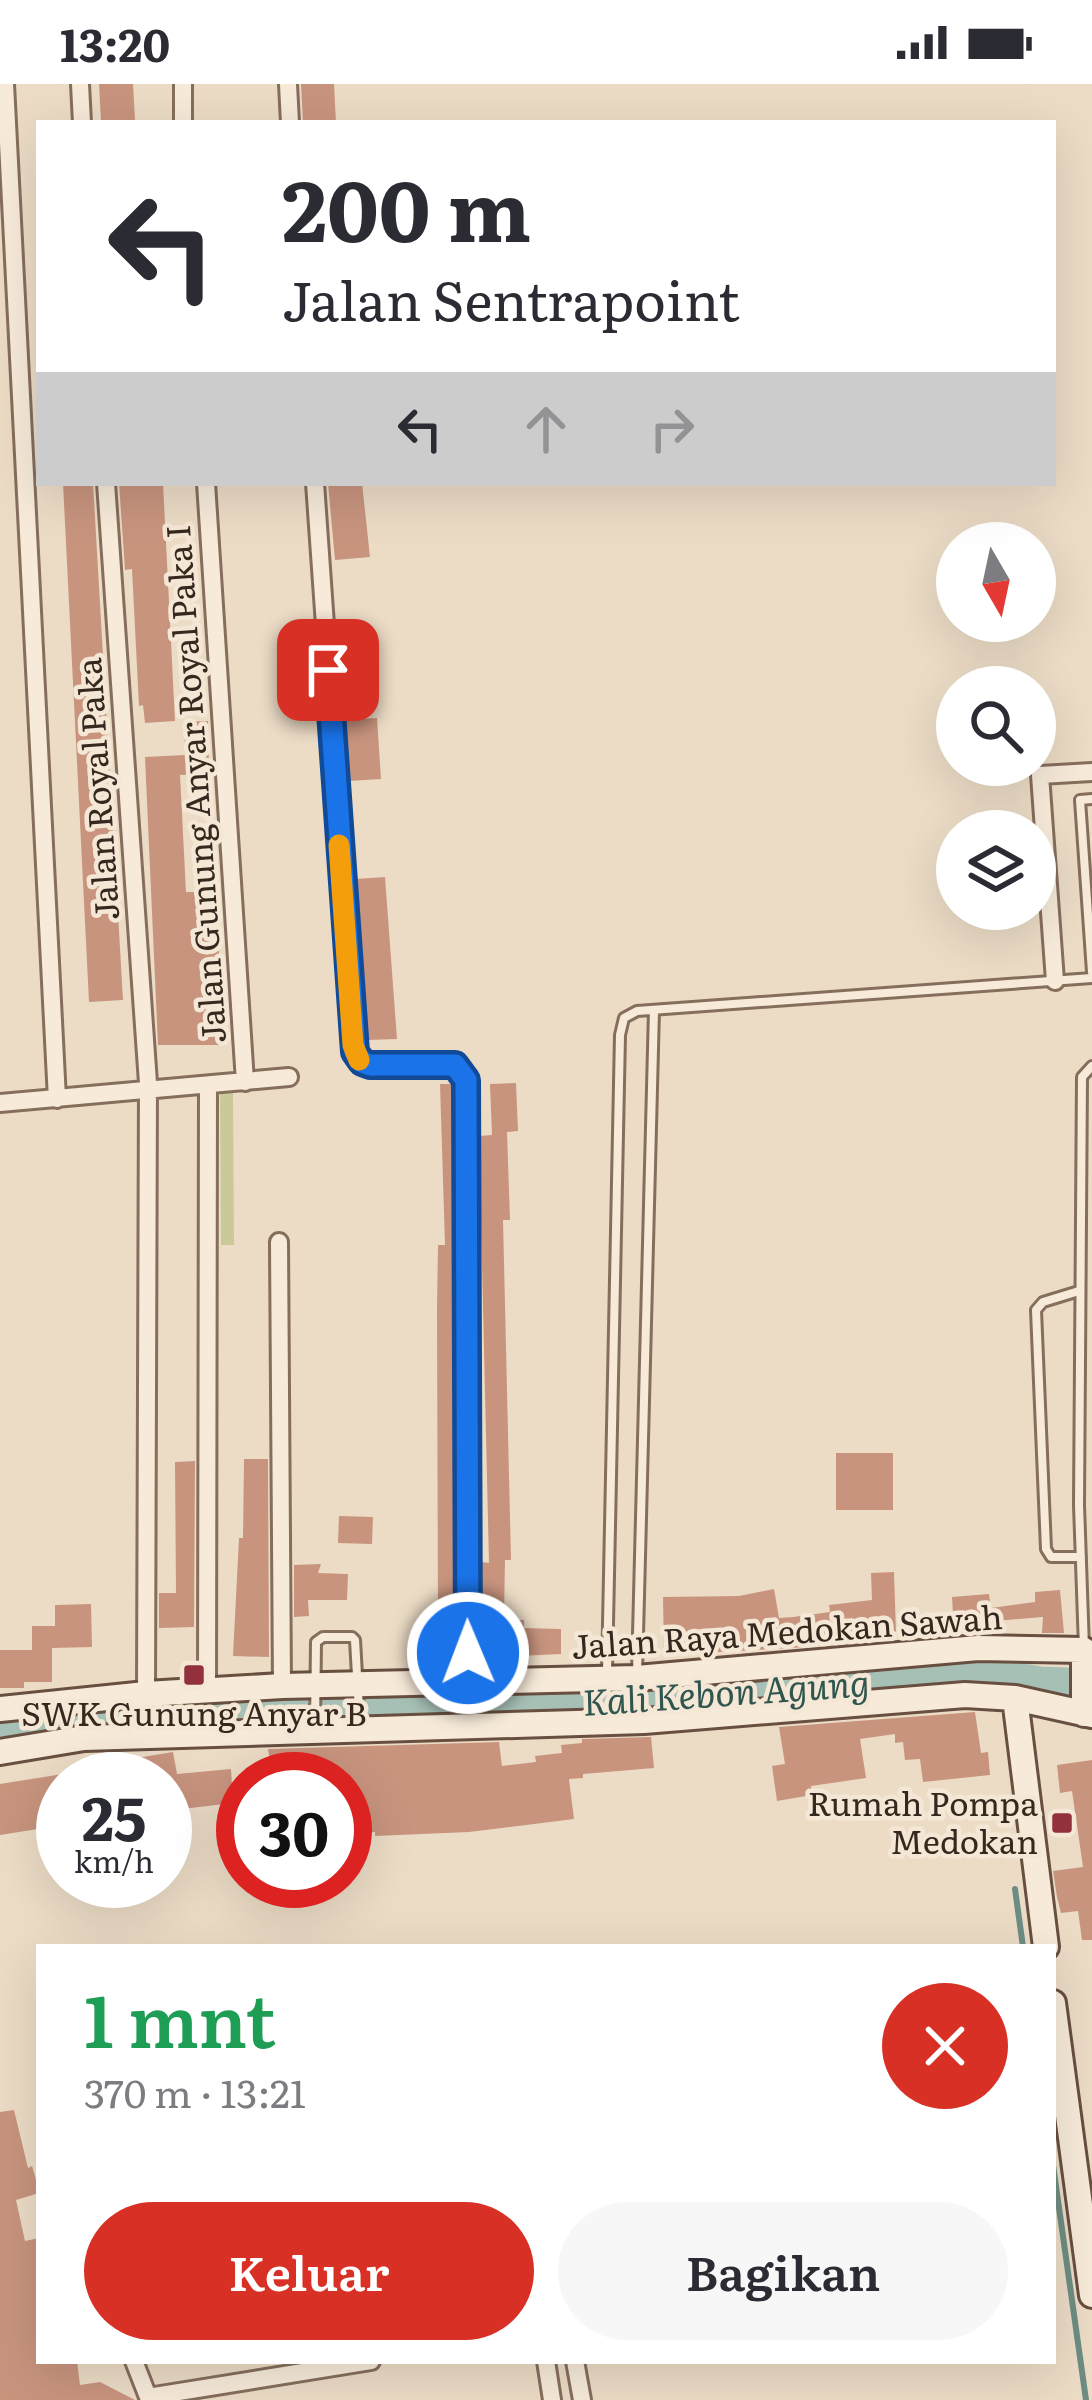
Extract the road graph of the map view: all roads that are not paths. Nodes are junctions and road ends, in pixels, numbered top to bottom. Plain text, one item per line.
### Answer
1 (5, 84) edge
2 (80, 84) edge
3 (183, 84) edge
4 (288, 84) edge
5 (82, 120) edge
6 (183, 120) edge
7 (290, 120) edge
8 (106, 486) edge
9 (206, 486) edge
10 (315, 486) edge
11 (1092, 772) edge
12 (1092, 800) edge
13 (1092, 975) edge
14 (1055, 981) junction
15 (654, 1010) junction
16 (1092, 1066) edge
17 (289, 1078) dead end
18 (245, 1082) junction
19 (208, 1085) junction
20 (148, 1091) junction
21 (57, 1099) junction
22 (0, 1103) edge
23 (279, 1242) dead end
24 (1079, 1291) junction
25 (1082, 1557) junction
26 (1087, 1570) edge
27 (1083, 1656) junction
28 (637, 1678) junction
29 (607, 1679) junction
30 (469, 1685) junction
31 (282, 1686) junction
32 (207, 1690) junction
33 (358, 1690) junction
34 (313, 1692) junction
35 (146, 1694) junction
36 (1015, 1698) junction
37 (0, 1709) edge
38 (1087, 1710) edge
39 (360, 1725) junction
40 (315, 1728) junction
41 (0, 1752) edge
42 (1046, 1944) edge
43 (1056, 2025) edge
44 (1092, 2295) edge
45 (135, 2364) edge
46 (334, 2364) edge
47 (547, 2364) edge
48 (576, 2364) edge
49 (303, 2367) edge
50 (553, 2400) edge
51 (582, 2400) edge

1 - 21 street
2 - 5 street
3 - 6 street
4 - 7 street
8 - 20 street, Jalan Royal Paka
9 - 18 street, Jalan Gunung Anyar Royal Paka I
10 - 30 street
11 - 14 street
12 - 13 lane
13 - 14 lane
14 - 15 lane
15 - 28 lane
15 - 29 lane
16 - 24 lane
17 - 18 street
18 - 19 street
19 - 20 street
19 - 32 street
20 - 21 street
20 - 35 street, Jalan Royal Paka
21 - 22 street
23 - 31 street
24 - 25 lane
24 - 25 lane
25 - 26 lane
26 - 27 lane
27 - 28 street, Jalan Raya Medokan Sawah
27 - 38 street
28 - 29 street, Jalan Raya Medokan Sawah
29 - 30 street, Jalan Raya Medokan Sawah
30 - 33 street, Jalan Raya Medokan Sawah
31 - 32 street, Jalan Raya Medokan Sawah
31 - 34 street, Jalan Raya Medokan Sawah
32 - 35 street, Jalan Raya Medokan Sawah
33 - 34 street, Jalan Raya Medokan Sawah
33 - 34 lane
33 - 39 lane
34 - 40 lane
35 - 37 street, Jalan Raya Medokan Sawah
36 - 38 street
36 - 39 street
36 - 42 street
39 - 40 street
40 - 41 street
43 - 44 street
45 - 49 street
46 - 49 street
47 - 50 street
48 - 51 street

